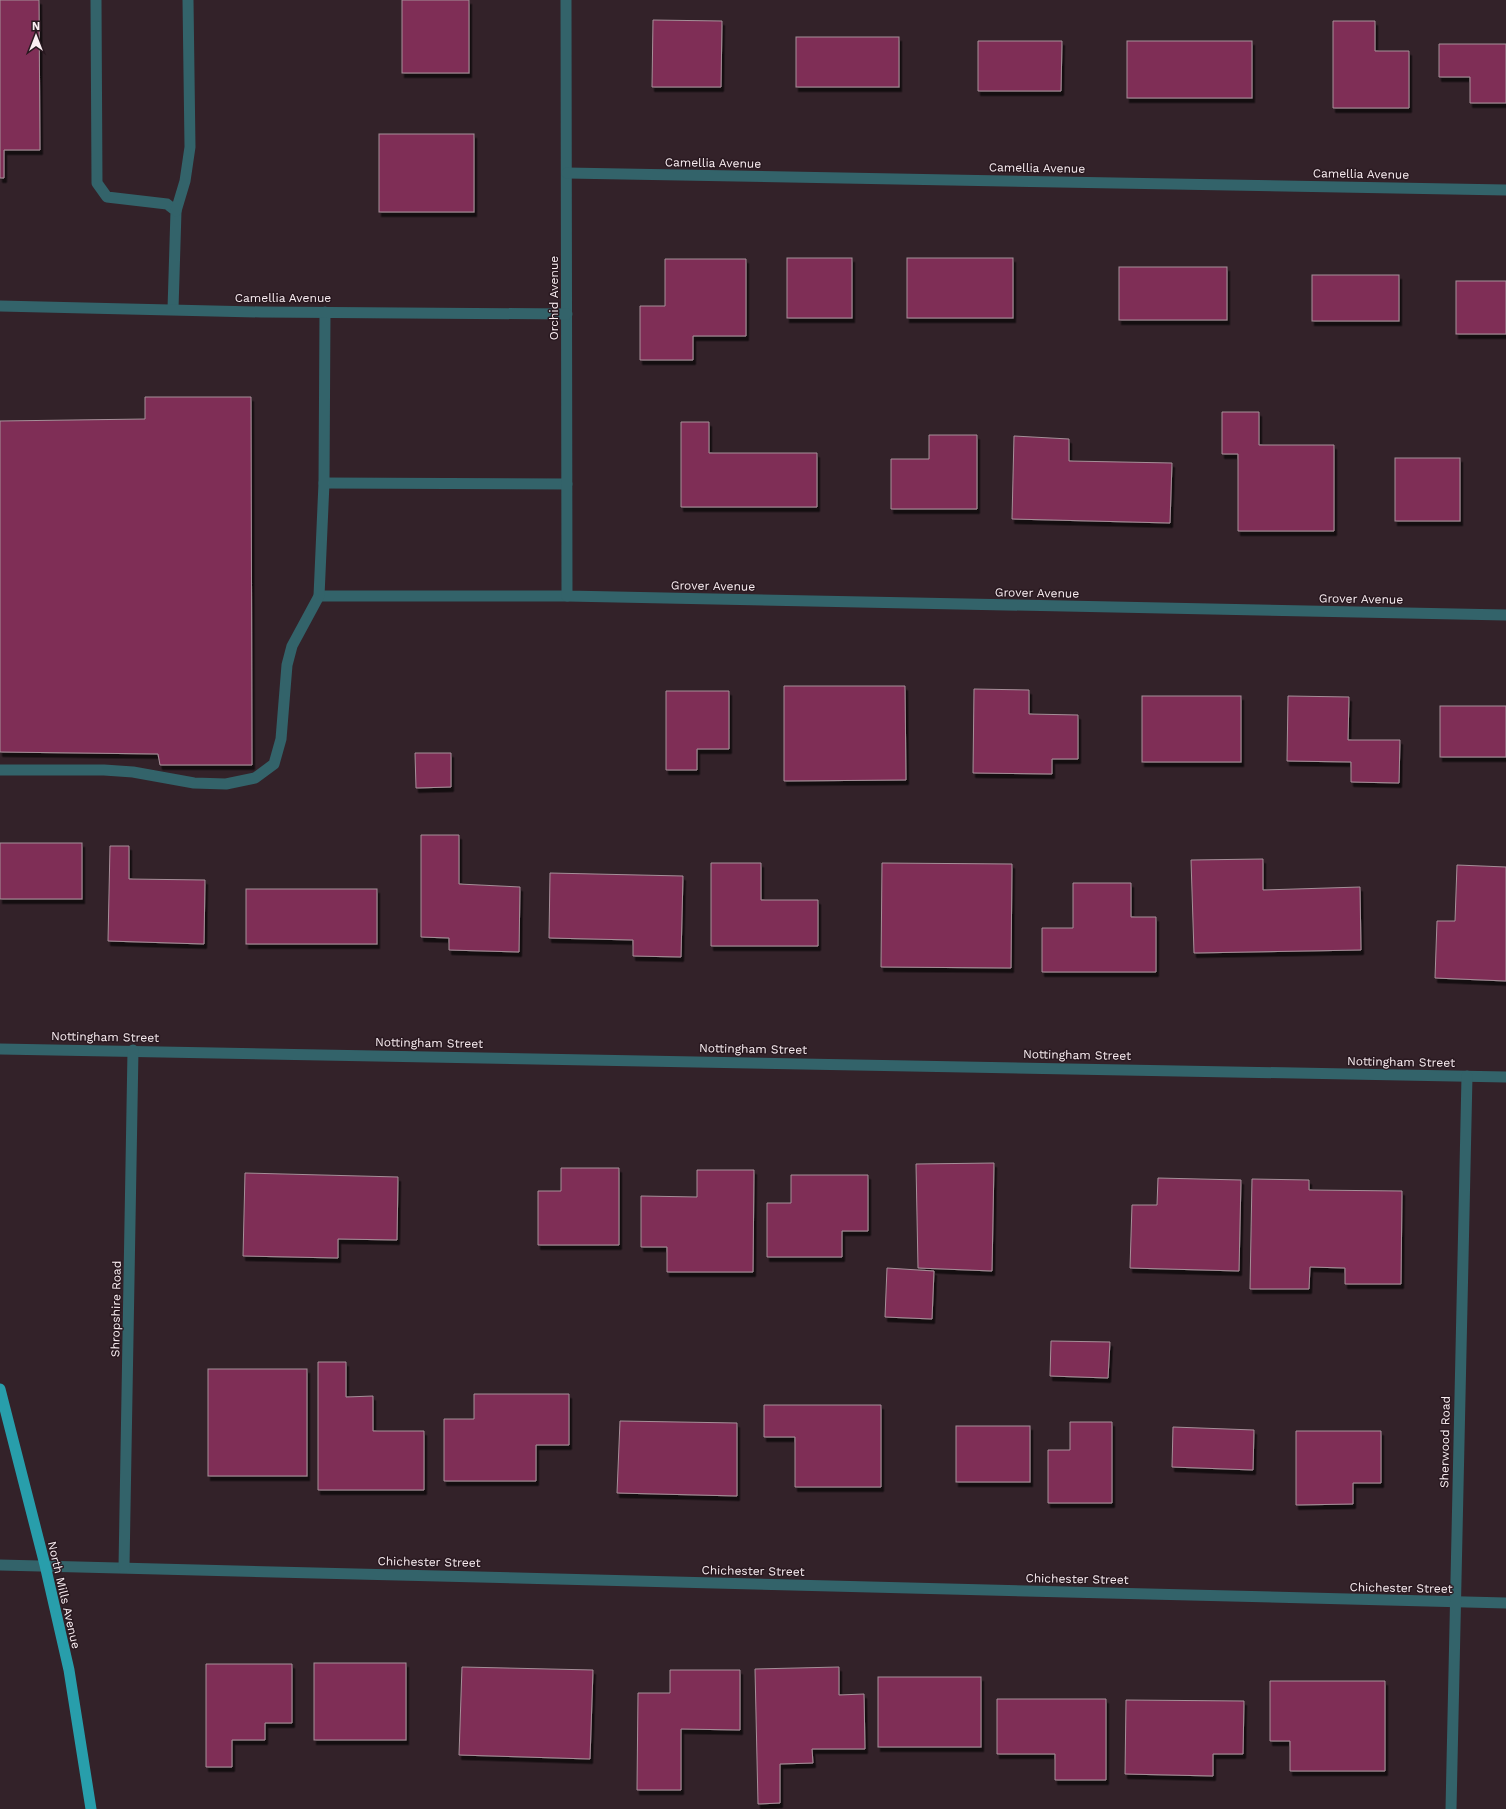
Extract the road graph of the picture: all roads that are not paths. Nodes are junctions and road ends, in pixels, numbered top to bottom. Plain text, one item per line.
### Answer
1 (96, 0) edge
2 (188, 0) edge
3 (566, 0) edge
4 (567, 172) junction
5 (1506, 190) edge
6 (176, 211) junction
7 (0, 306) edge
8 (173, 310) junction
9 (326, 312) junction
10 (567, 314) junction
11 (324, 484) junction
12 (567, 484) junction
13 (319, 596) junction
14 (567, 596) junction
15 (1506, 615) edge
16 (0, 770) edge
17 (0, 1049) edge
18 (134, 1050) junction
19 (1467, 1076) junction
20 (1506, 1077) edge
21 (0, 1389) edge
22 (0, 1565) edge
23 (45, 1565) junction
24 (124, 1568) junction
25 (1455, 1602) junction
26 (1506, 1603) edge
27 (91, 1809) edge
28 (1451, 1809) edge

1 - 6 street
2 - 6 street
3 - 4 street, Orchid Avenue
4 - 5 street, Camellia Avenue
4 - 10 street, Orchid Avenue
6 - 8 street
7 - 8 street, Camellia Avenue
8 - 9 street, Camellia Avenue
9 - 10 street, Camellia Avenue
9 - 11 street
10 - 12 street, Orchid Avenue
11 - 12 street
11 - 13 street
12 - 14 street, Orchid Avenue
13 - 14 street, Grover Avenue
13 - 16 street
14 - 15 street, Grover Avenue
17 - 18 street, Nottingham Street
18 - 19 street, Nottingham Street
18 - 24 street, Shropshire Road
19 - 20 street, Nottingham Street
19 - 25 street, Sherwood Road
21 - 23 main road, North Mills Avenue
22 - 23 street, Chichester Street
23 - 24 street, Chichester Street
23 - 27 main road, North Mills Avenue
24 - 25 street, Chichester Street
25 - 26 street, Chichester Street
25 - 28 street, Sherwood Road

